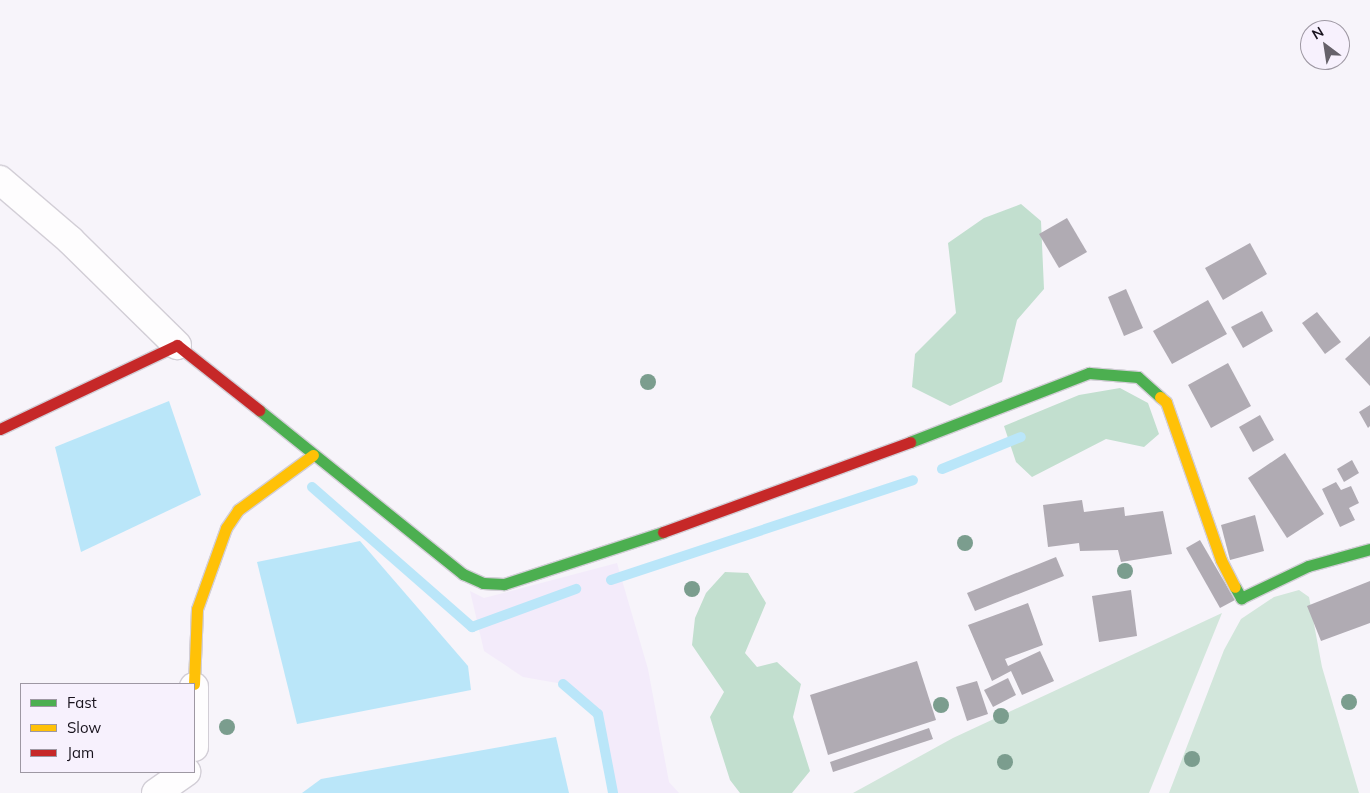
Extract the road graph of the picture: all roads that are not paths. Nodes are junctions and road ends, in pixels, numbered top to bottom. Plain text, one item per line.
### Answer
1 (0, 180) edge
2 (177, 345) junction
3 (0, 430) edge
4 (313, 455) junction
5 (1370, 549) edge
6 (194, 683) edge
7 (185, 773) edge
8 (156, 793) edge

1 - 2 street
2 - 3 street
2 - 4 street
4 - 5 street
4 - 6 street
7 - 8 street

